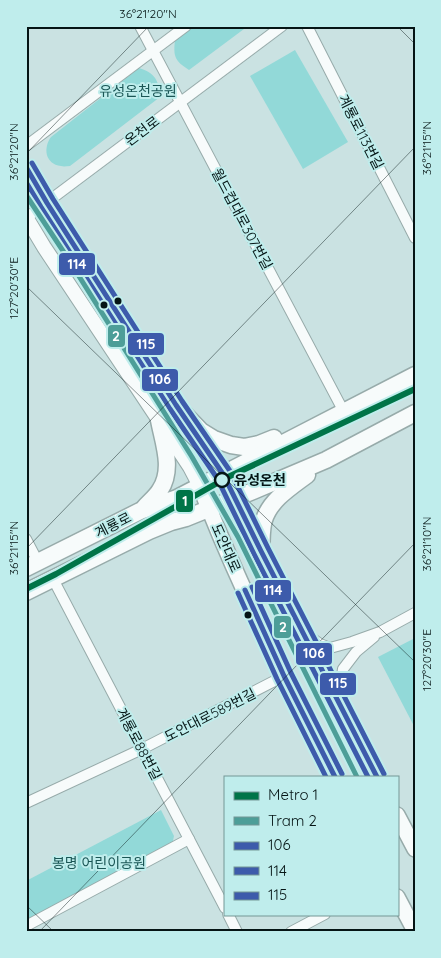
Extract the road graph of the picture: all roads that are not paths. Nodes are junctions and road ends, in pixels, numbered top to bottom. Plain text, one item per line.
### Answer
1 (140, 26) edge
2 (186, 26) edge
3 (282, 26) edge
4 (307, 26) edge
5 (153, 51) junction
6 (180, 103) junction
7 (26, 146) edge
8 (26, 167) edge
9 (47, 203) junction
10 (26, 217) edge
11 (415, 238) edge
12 (415, 375) edge
13 (176, 405) junction
14 (344, 412) junction
15 (415, 413) edge
16 (159, 420) junction
17 (305, 432) junction
18 (326, 460) junction
19 (223, 474) junction
20 (200, 486) junction
21 (235, 498) junction
22 (209, 509) junction
23 (140, 511) junction
24 (26, 539) edge
25 (261, 550) junction
26 (32, 565) edge
27 (53, 579) junction
28 (26, 592) edge
29 (415, 613) edge
30 (302, 630) junction
31 (380, 632) junction
32 (284, 676) junction
33 (338, 701) junction
34 (142, 749) junction
35 (334, 776) edge
36 (376, 776) edge
37 (26, 803) edge
38 (398, 817) edge
39 (189, 839) junction
40 (415, 849) edge
41 (398, 899) edge
42 (224, 906) edge
43 (229, 916) edge
44 (321, 916) edge
45 (26, 926) edge
46 (415, 931) edge
47 (237, 932) edge
48 (291, 932) edge

1 - 5 street, 월드컵대로307번길
2 - 5 street
3 - 6 street, 온천로
4 - 11 street, 계룡로113번길
5 - 6 street, 월드컵대로307번길
5 - 7 street
6 - 9 street, 온천로
6 - 14 street, 월드컵대로307번길
8 - 9 street
9 - 10 street, 온천로
9 - 13 street
10 - 16 street
12 - 14 main road, 계룡로
13 - 17 main road
13 - 19 street
14 - 17 main road, 계룡로
15 - 18 main road, 계룡로
16 - 20 street
16 - 23 main road
17 - 19 main road, 계룡로
18 - 21 main road, 계룡로
18 - 25 main road
19 - 20 main road, 계룡로
19 - 21 main road, 도안대로
20 - 22 main road, 도안대로
20 - 23 main road, 계룡로
21 - 22 main road, 계룡로
21 - 25 main road, 도안대로
22 - 27 main road, 계룡로
22 - 32 main road, 도안대로
23 - 26 main road, 계룡로
24 - 26 street
25 - 30 main road, 도안대로
27 - 28 main road, 계룡로
27 - 34 street, 계룡로88번길
29 - 31 street
30 - 31 street
30 - 33 main road, 도안대로
31 - 33 street
32 - 34 street, 도안대로589번길
32 - 35 main road, 도안대로
33 - 36 main road, 도안대로
34 - 37 street, 도안대로589번길
34 - 39 street, 계룡로88번길
38 - 40 main road
39 - 42 street, 계룡로88번길
39 - 45 street
41 - 46 main road
43 - 47 street
44 - 48 street

